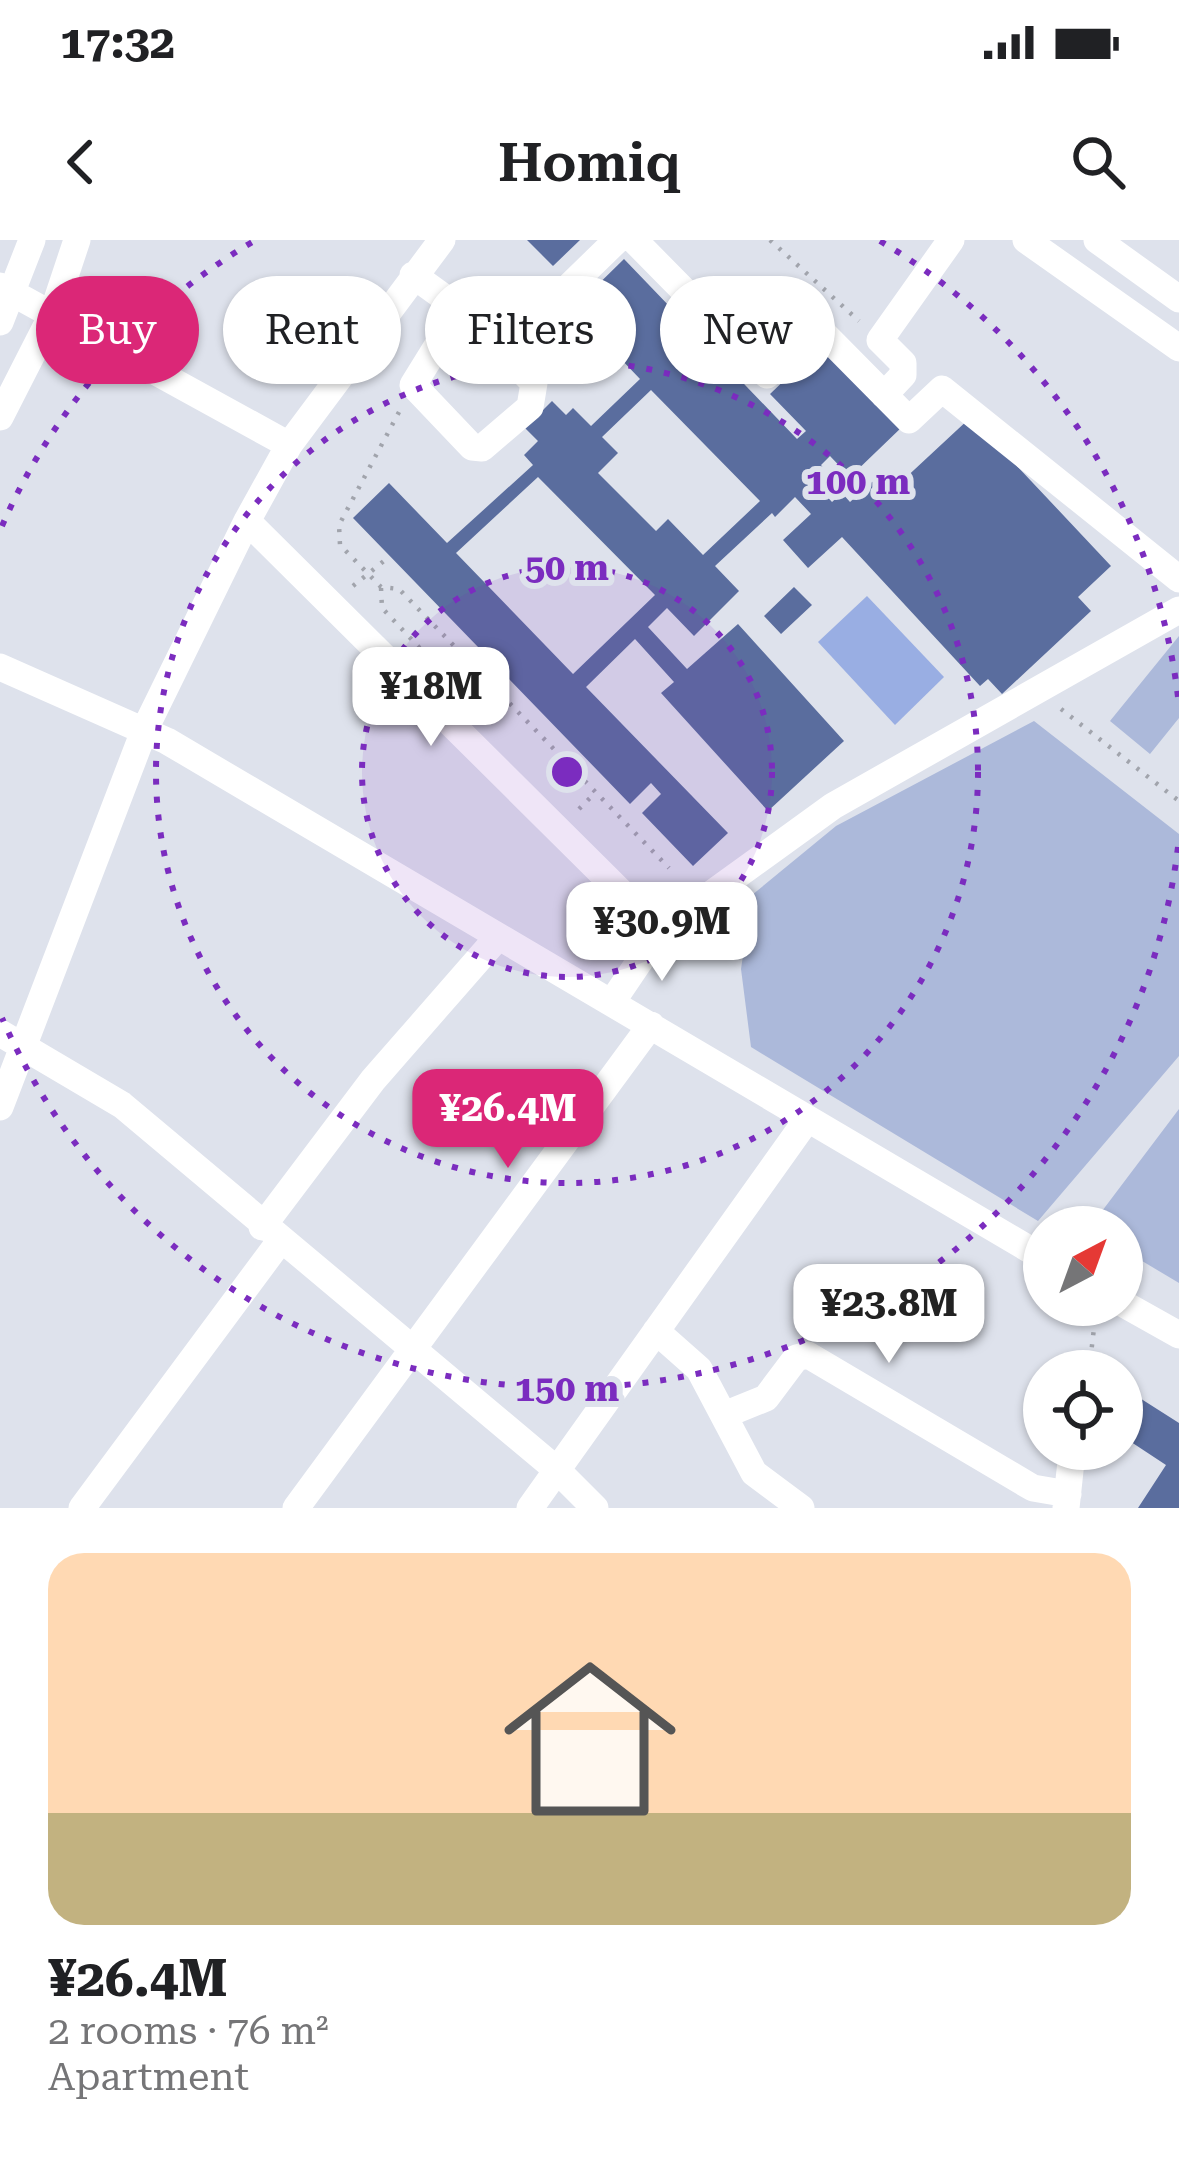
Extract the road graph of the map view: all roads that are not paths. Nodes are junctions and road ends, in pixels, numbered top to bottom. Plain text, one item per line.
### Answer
1 (32, 240) edge
2 (76, 240) edge
3 (442, 240) edge
4 (617, 240) edge
5 (634, 240) edge
6 (951, 240) edge
7 (1026, 240) edge
8 (1096, 240) edge
9 (413, 275) junction
10 (64, 276) edge
11 (580, 276) edge
12 (425, 284) edge
13 (7, 290) edge
14 (1179, 299) edge
15 (36, 306) edge
16 (0, 322) edge
17 (36, 346) edge
18 (1179, 348) edge
19 (425, 366) edge
20 (178, 384) edge
21 (534, 384) edge
22 (884, 394) junction
23 (0, 417) edge
24 (289, 445) junction
25 (247, 521) junction
26 (1179, 579) edge
27 (1179, 610) edge
28 (0, 667) edge
29 (144, 731) junction
30 (660, 932) junction
31 (498, 937) junction
32 (612, 1002) junction
33 (651, 1025) junction
34 (12, 1038) edge
35 (0, 1107) edge
36 (806, 1121) junction
37 (271, 1234) junction
38 (1023, 1246) edge
39 (1143, 1320) edge
40 (656, 1331) junction
41 (1179, 1335) edge
42 (414, 1352) junction
43 (724, 1415) junction
44 (557, 1470) junction
45 (1070, 1470) edge
46 (1067, 1501) edge
47 (788, 1504) edge
48 (82, 1508) edge
49 (296, 1508) edge
50 (530, 1508) edge
51 (595, 1508) edge

1 - 13 street
2 - 10 street
3 - 9 street
4 - 11 street
5 - 22 street
6 - 22 street
7 - 18 street
8 - 14 street
9 - 12 street
9 - 24 street
13 - 15 street
13 - 16 street
17 - 23 street
19 - 21 street
20 - 24 street
22 - 26 street
24 - 25 street
25 - 29 street
25 - 30 street
27 - 30 street
28 - 29 street
29 - 31 street
29 - 34 street
30 - 32 street
31 - 32 street
31 - 37 street
32 - 33 street
33 - 36 street
33 - 42 street
34 - 35 street
34 - 37 street
36 - 38 street
36 - 40 street
37 - 42 street
37 - 48 street
39 - 41 street
40 - 43 street
40 - 44 street
42 - 44 street
42 - 49 street
43 - 46 street
43 - 47 street
44 - 50 street
44 - 51 street
45 - 46 street

